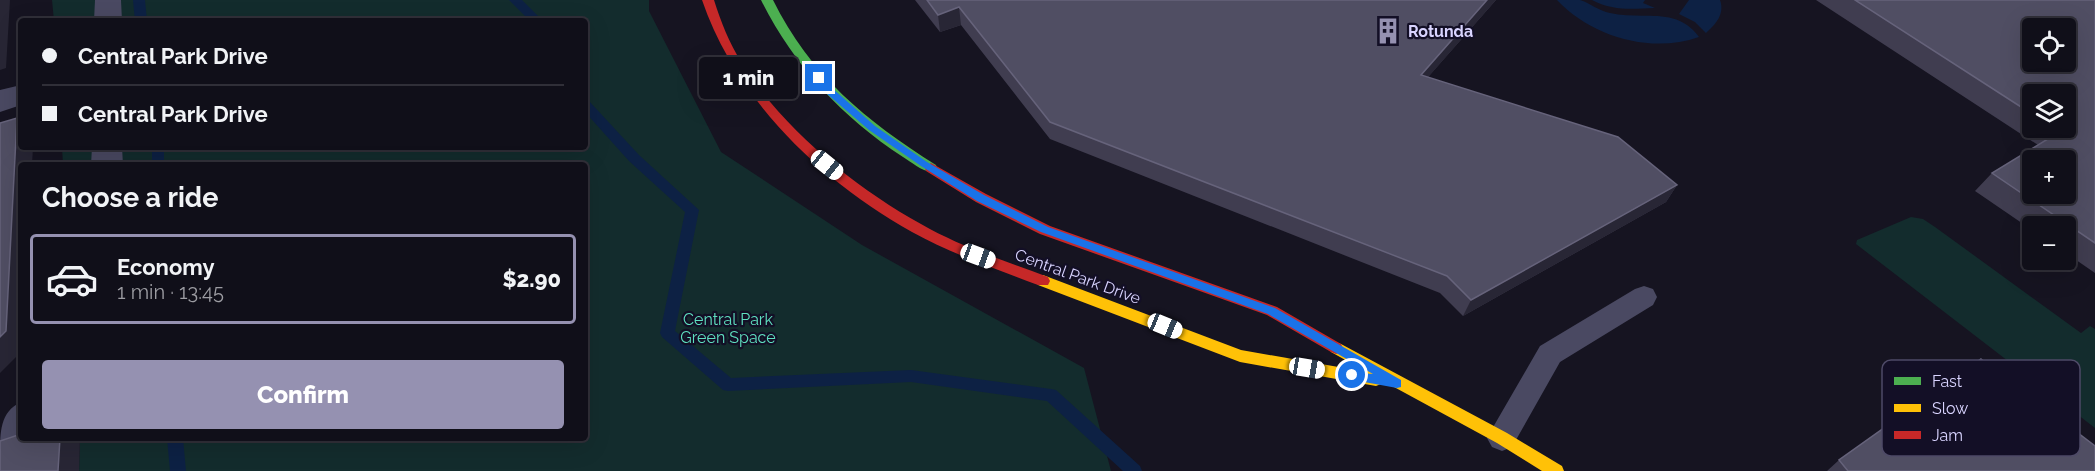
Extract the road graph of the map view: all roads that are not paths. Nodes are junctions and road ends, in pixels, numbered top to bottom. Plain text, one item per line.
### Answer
1 (708, 0) edge
2 (767, 0) edge
3 (18, 96) edge
4 (0, 101) edge
5 (1644, 297) dead end
6 (1397, 383) junction
7 (1502, 438) junction
8 (1556, 471) edge

1 - 6 street, Central Park Drive
2 - 6 street, Central Park Drive
3 - 4 street
5 - 7 lane
6 - 7 street, Central Park Drive
7 - 8 street, Central Park Drive

